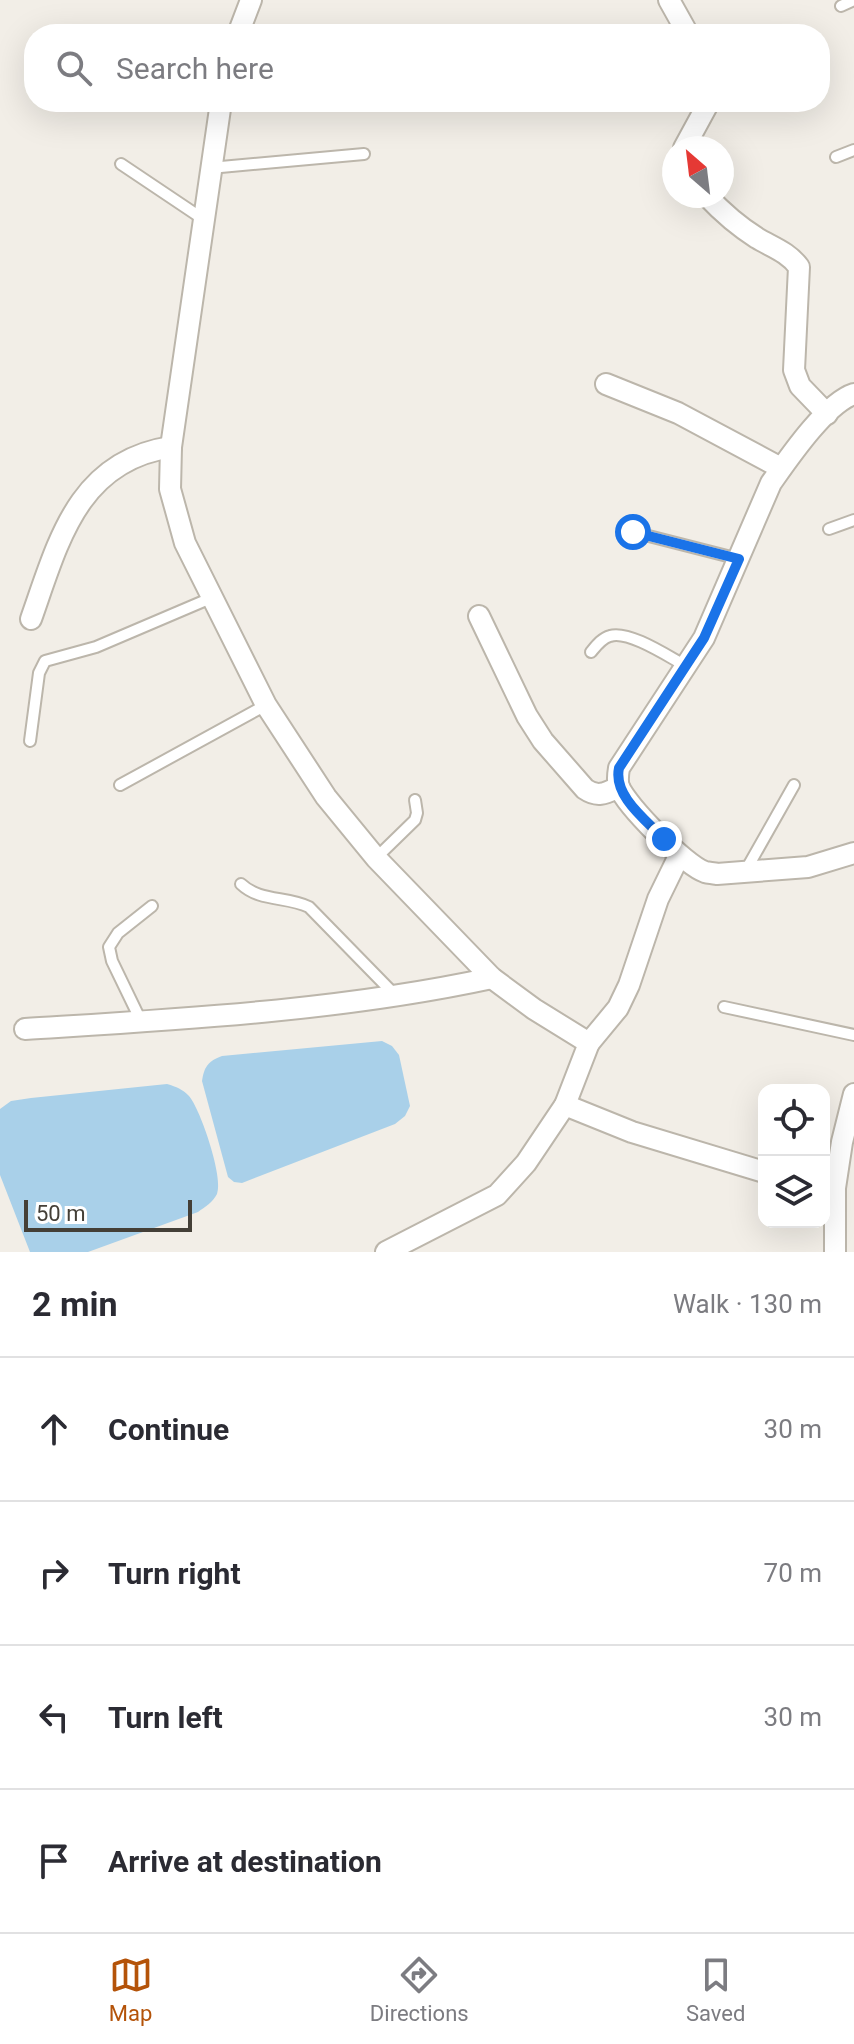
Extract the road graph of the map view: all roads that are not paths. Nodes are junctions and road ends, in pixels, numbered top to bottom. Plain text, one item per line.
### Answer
1 (251, 0) edge
2 (669, 0) edge
3 (854, 0) edge
4 (841, 6) dead end
5 (242, 24) edge
6 (682, 24) edge
7 (219, 112) edge
8 (704, 112) edge
9 (691, 136) edge
10 (854, 150) edge
11 (364, 154) dead end
12 (836, 157) dead end
13 (121, 164) dead end
14 (210, 168) junction
15 (718, 208) edge
16 (203, 219) junction
17 (606, 384) dead end
18 (854, 394) edge
19 (827, 414) junction
20 (171, 447) junction
21 (781, 468) junction
22 (854, 520) edge
23 (829, 529) dead end
24 (633, 532) dead end
25 (739, 559) junction
26 (211, 598) junction
27 (479, 616) dead end
28 (31, 619) dead end
29 (591, 652) dead end
30 (686, 666) junction
31 (266, 705) junction
32 (30, 741) dead end
33 (120, 785) dead end
34 (794, 785) dead end
35 (619, 787) junction
36 (415, 800) dead end
37 (854, 853) edge
38 (679, 856) junction
39 (376, 858) junction
40 (745, 872) junction
41 (241, 884) dead end
42 (152, 906) dead end
43 (492, 978) junction
44 (396, 996) junction
45 (724, 1007) dead end
46 (141, 1021) junction
47 (25, 1029) dead end
48 (854, 1035) edge
49 (589, 1043) junction
50 (854, 1094) edge
51 (565, 1105) junction
52 (758, 1170) edge
53 (830, 1187) edge
54 (386, 1252) edge
55 (835, 1252) edge

1 - 5 street
2 - 6 street
3 - 4 lane
7 - 14 street
8 - 9 street
10 - 12 lane
11 - 14 lane
13 - 16 lane
14 - 16 street
15 - 19 street
16 - 20 street
17 - 21 street
18 - 19 street
19 - 21 street
20 - 26 street
20 - 28 street
21 - 25 street
22 - 23 lane
24 - 25 lane
25 - 30 street
26 - 31 street
26 - 32 lane
27 - 35 street
29 - 30 lane
30 - 35 street
31 - 33 lane
31 - 39 street
34 - 40 lane
35 - 38 street
36 - 39 lane
37 - 40 street
38 - 40 street
38 - 49 street
39 - 43 street
41 - 44 lane
42 - 46 lane
43 - 44 street
43 - 49 street
44 - 46 street
45 - 48 lane
46 - 47 street
49 - 51 street
50 - 53 street
51 - 52 street
51 - 54 street
53 - 55 street

